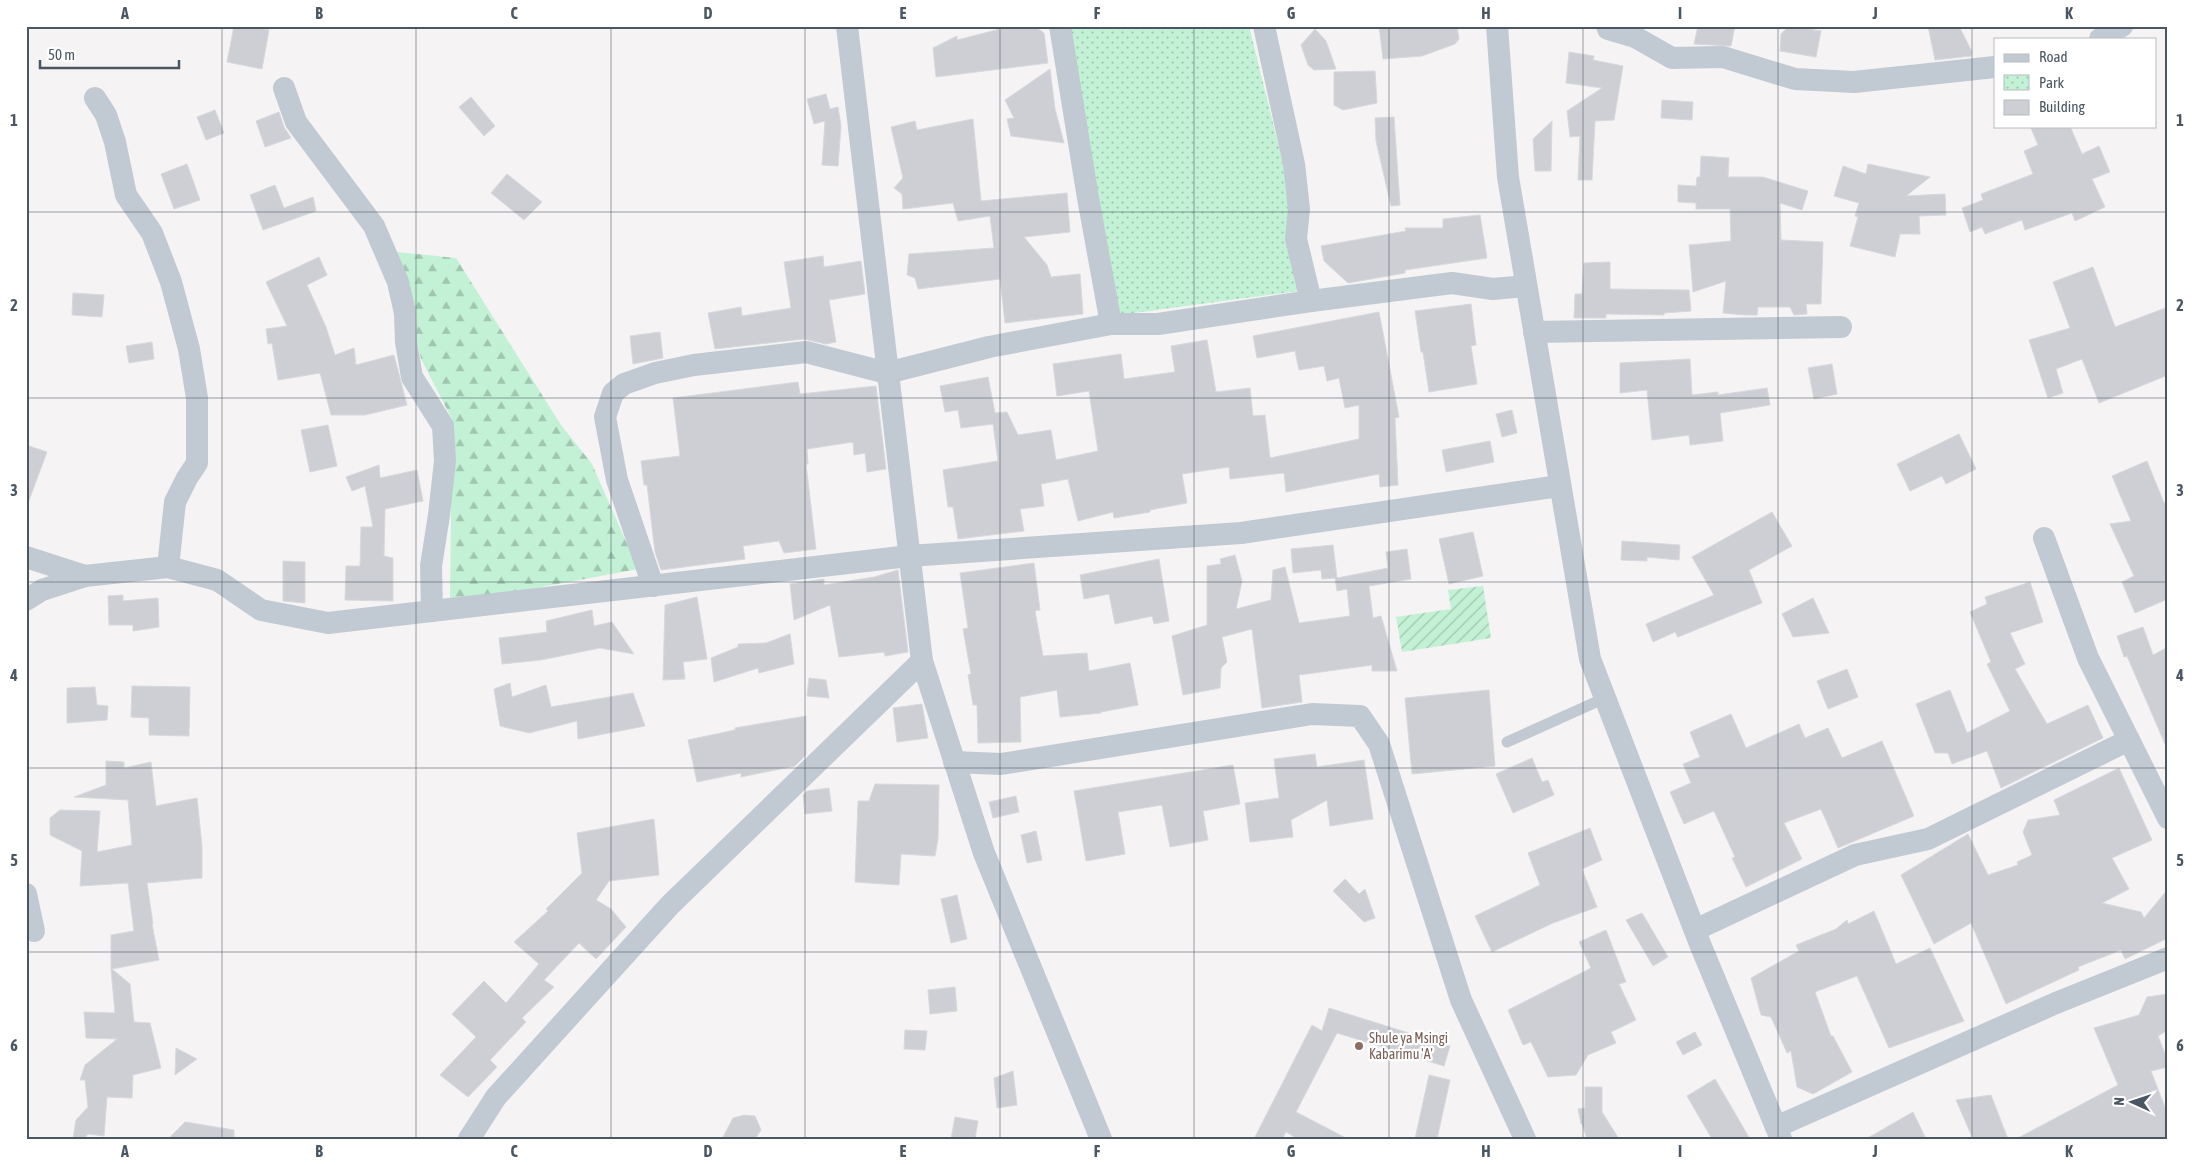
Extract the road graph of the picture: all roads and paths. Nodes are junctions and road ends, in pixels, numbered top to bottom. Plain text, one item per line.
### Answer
1 (848, 26) edge
2 (1060, 26) edge
3 (1264, 26) edge
4 (1497, 26) edge
5 (1607, 26) edge
6 (2122, 26) edge
7 (2102, 38) edge
8 (1994, 67) edge
9 (284, 88) dead end
10 (95, 98) dead end
11 (1526, 286) junction
12 (1311, 301) junction
13 (1111, 324) junction
14 (1841, 327) dead end
15 (1534, 332) junction
16 (887, 373) junction
17 (1559, 486) junction
18 (2044, 538) dead end
19 (909, 556) junction
20 (26, 557) edge
21 (168, 567) junction
22 (85, 576) junction
23 (653, 586) junction
24 (26, 600) edge
25 (432, 611) junction
26 (922, 661) junction
27 (1605, 698) junction
28 (2129, 740) junction
29 (1507, 742) dead end
30 (954, 762) junction
31 (2168, 818) edge
32 (26, 894) edge
33 (1695, 930) junction
34 (34, 932) dead end
35 (2168, 958) edge
36 (1779, 1133) edge
37 (469, 1139) edge
38 (1100, 1139) edge
39 (1525, 1139) edge

1 - 16 street
2 - 13 street
3 - 12 street
4 - 11 street
5 - 8 street
6 - 7 street
9 - 25 street
10 - 21 street
11 - 12 street
11 - 15 street
12 - 13 street
13 - 16 street
14 - 15 street
15 - 17 street
16 - 19 street
16 - 23 street
17 - 19 street
17 - 27 street
18 - 28 street
19 - 23 street
19 - 26 street
20 - 22 street
21 - 22 street
21 - 25 street
22 - 24 street
23 - 25 street
26 - 30 street
26 - 37 street
27 - 29 lane
27 - 33 street
28 - 31 street
28 - 33 street
30 - 38 street
30 - 39 street
32 - 34 street
33 - 36 street
35 - 36 street

